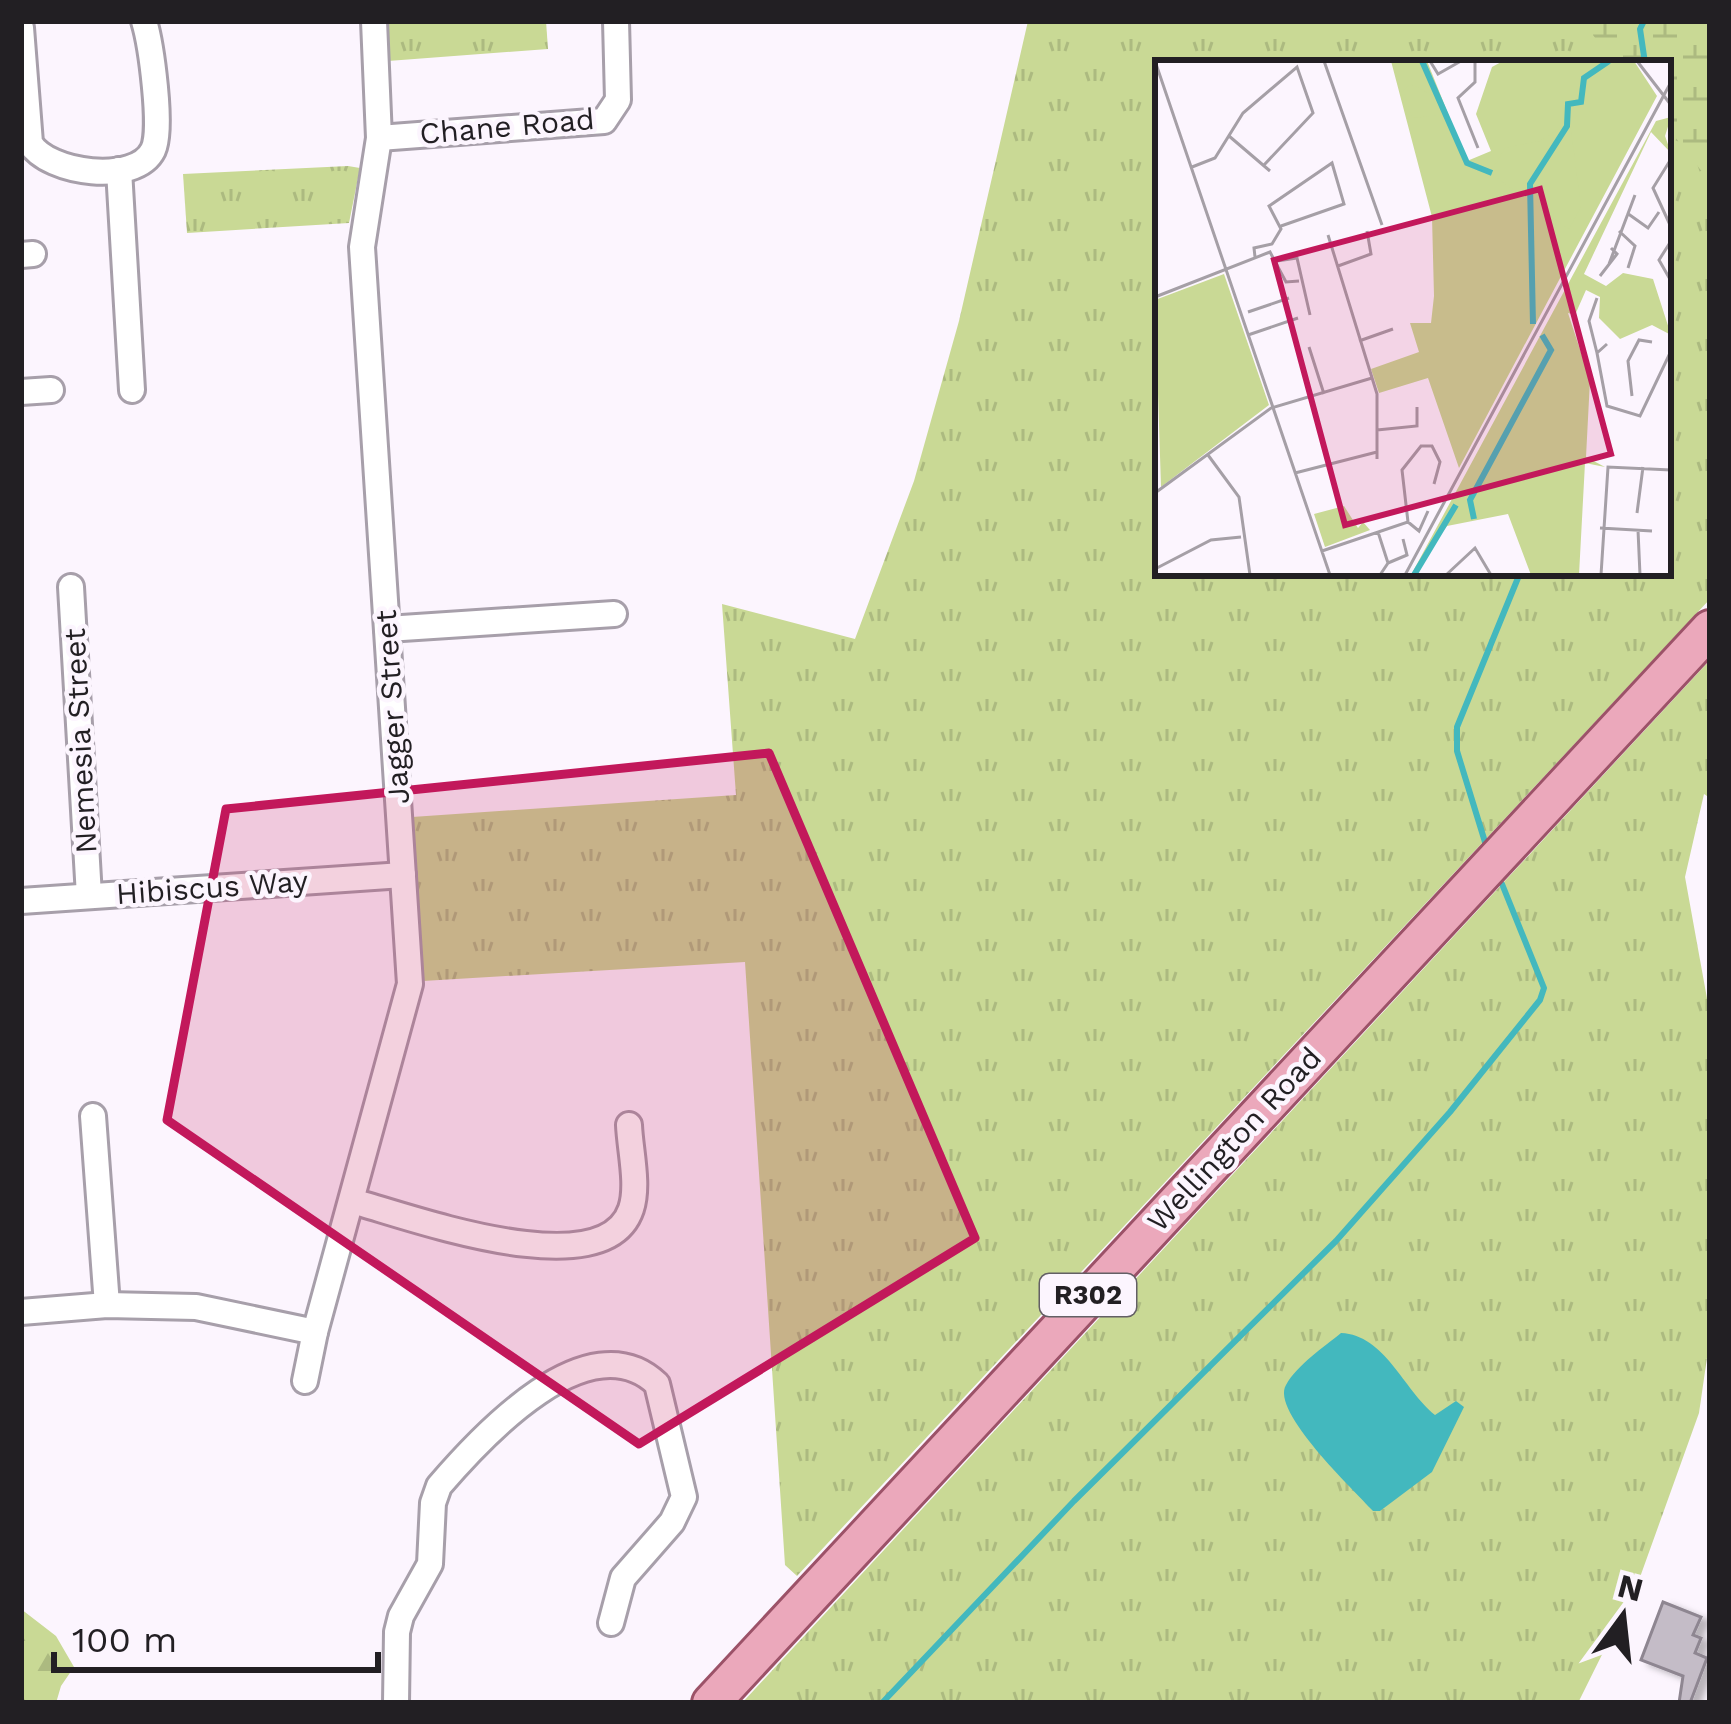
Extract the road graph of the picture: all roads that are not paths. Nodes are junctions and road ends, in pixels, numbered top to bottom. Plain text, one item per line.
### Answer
1 (144, 21) edge
2 (374, 21) edge
3 (616, 21) edge
4 (21, 28) edge
5 (379, 138) junction
6 (119, 170) junction
7 (51, 390) dead end
8 (132, 390) dead end
9 (21, 392) edge
10 (71, 587) dead end
11 (614, 614) dead end
12 (1710, 628) edge
13 (387, 629) junction
14 (403, 874) junction
15 (89, 896) junction
16 (21, 901) edge
17 (93, 1116) dead end
18 (629, 1125) dead end
19 (352, 1201) junction
20 (107, 1305) junction
21 (21, 1312) edge
22 (315, 1332) junction
23 (305, 1381) dead end
24 (611, 1623) dead end
25 (396, 1703) edge
26 (711, 1703) edge

1 - 6 street
2 - 5 street, Jagger Street
3 - 5 street, Chane Road
4 - 6 street
5 - 13 street, Jagger Street
6 - 8 street
7 - 9 street
10 - 15 street, Nemesia Street
11 - 13 street
12 - 26 main road, Wellington Road / R302
13 - 14 street, Jagger Street
14 - 15 street, Hibiscus Way
14 - 19 street, Jagger Street
15 - 16 street, Hibiscus Way
17 - 20 street
18 - 19 street
19 - 22 street, Jagger Street
20 - 21 street
20 - 22 street
22 - 23 street, Jagger Street
24 - 25 street

